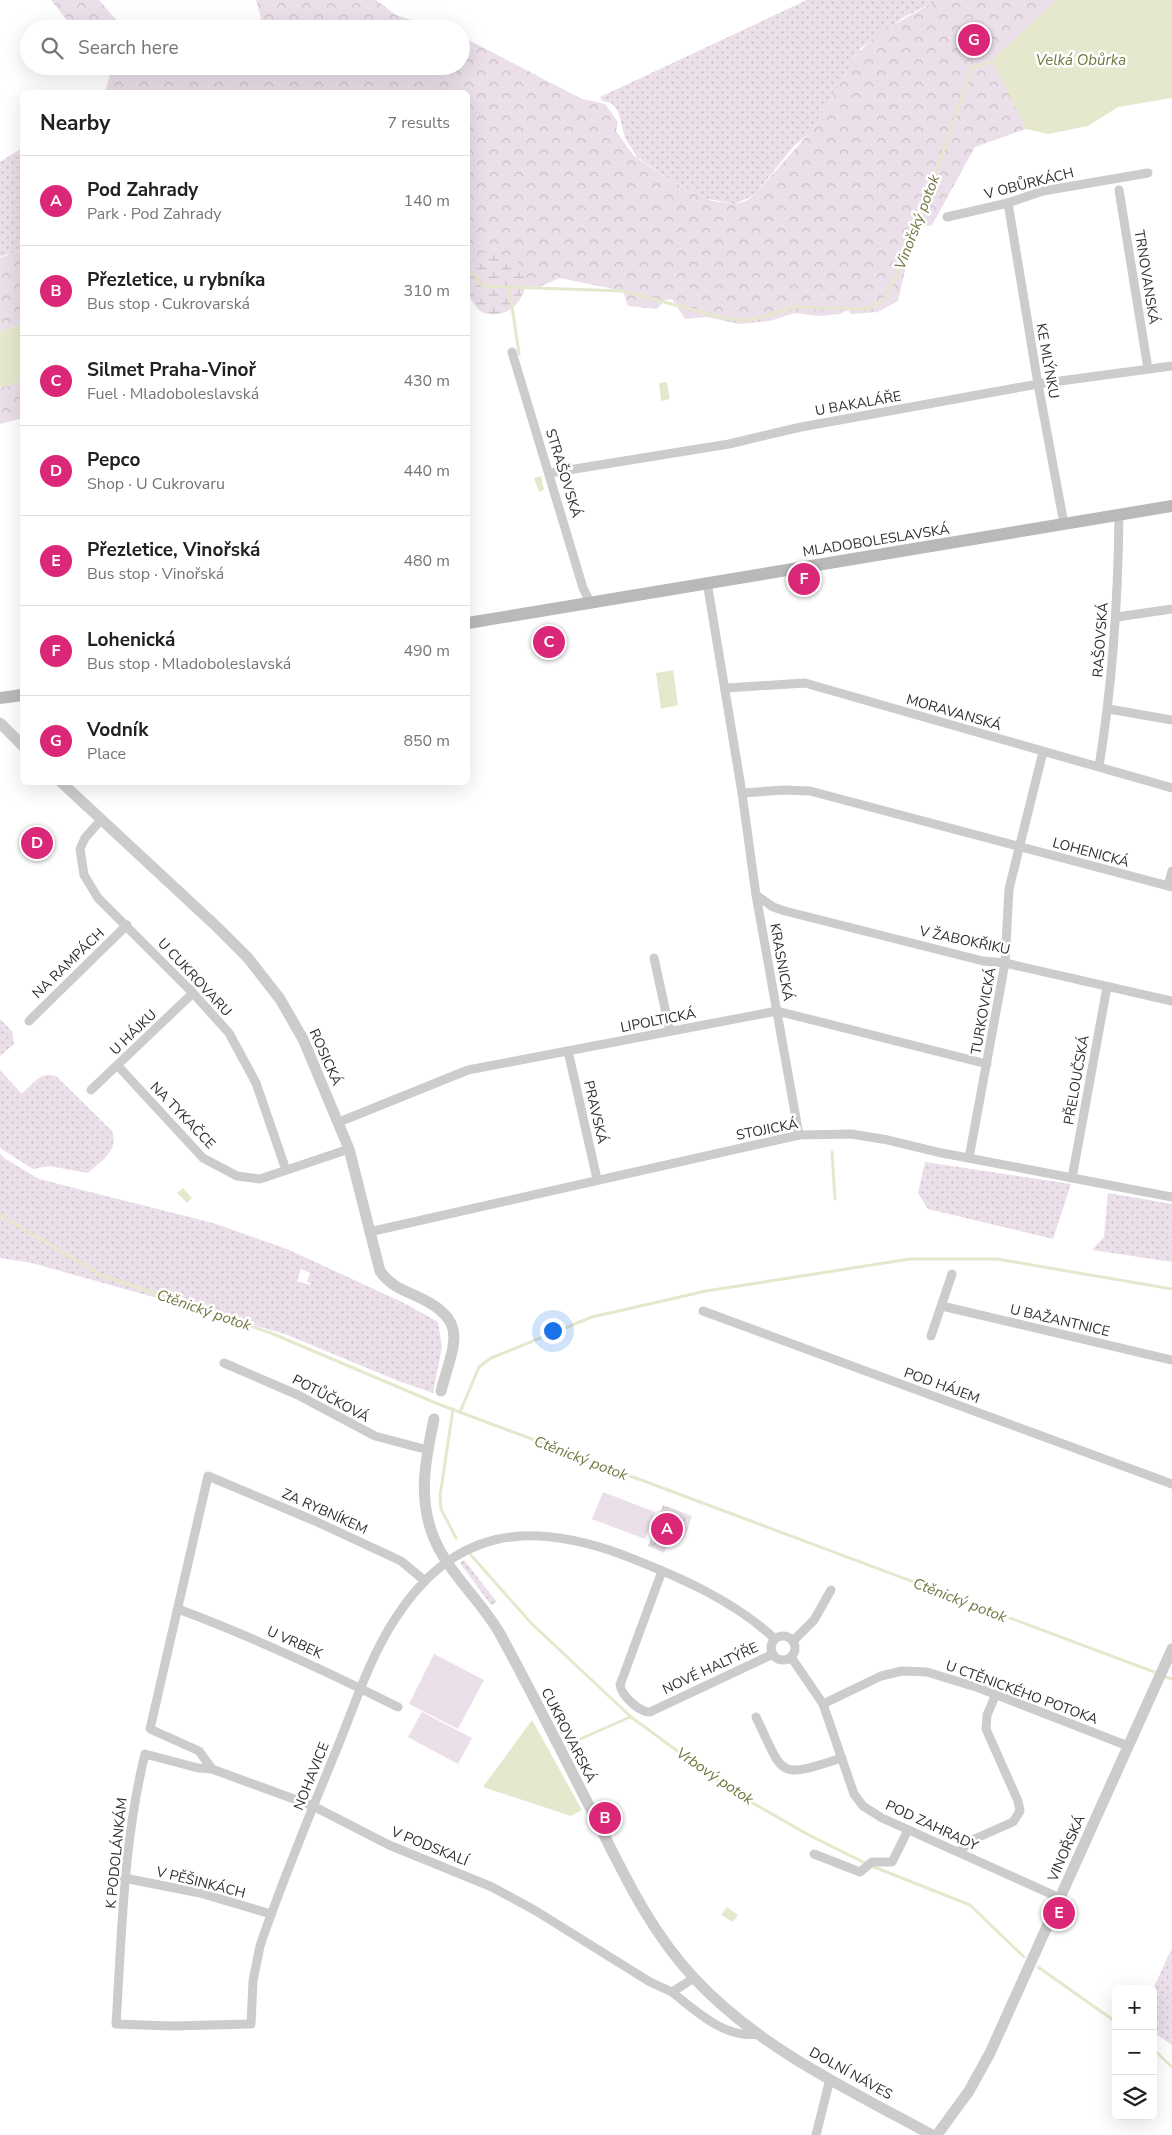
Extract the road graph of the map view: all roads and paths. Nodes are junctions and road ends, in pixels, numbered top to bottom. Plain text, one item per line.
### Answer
1 (1148, 174) dead end
2 (1119, 190) dead end
3 (1008, 203) junction
4 (947, 217) dead end
5 (512, 352) dead end
6 (1172, 366) edge
7 (1148, 369) junction
8 (1038, 384) junction
9 (550, 473) junction
10 (1172, 506) edge
11 (1119, 515) junction
12 (1064, 524) junction
13 (707, 582) junction
14 (590, 602) junction
15 (1172, 609) edge
16 (1117, 617) junction
17 (470, 623) edge
18 (726, 688) junction
19 (20, 695) edge
20 (0, 698) edge
21 (1109, 709) junction
22 (1172, 720) edge
23 (0, 723) edge
24 (20, 743) edge
25 (1043, 752) junction
26 (1099, 766) junction
27 (64, 785) edge
28 (1172, 788) edge
29 (742, 793) junction
30 (100, 821) junction
31 (1018, 847) junction
32 (1172, 871) edge
33 (1170, 887) edge
34 (756, 896) junction
35 (126, 926) junction
36 (654, 958) dead end
37 (1005, 963) junction
38 (1107, 986) junction
39 (193, 992) junction
40 (1172, 1001) edge
41 (777, 1010) junction
42 (29, 1021) dead end
43 (670, 1031) junction
44 (568, 1051) junction
45 (987, 1064) junction
46 (118, 1066) junction
47 (91, 1090) dead end
48 (339, 1122) junction
49 (799, 1135) junction
50 (349, 1149) junction
51 (969, 1158) junction
52 (286, 1170) junction
53 (1072, 1178) junction
54 (597, 1179) junction
55 (1172, 1197) edge
56 (369, 1232) junction
57 (952, 1274) dead end
58 (942, 1306) junction
59 (703, 1311) dead end
60 (931, 1336) dead end
61 (1172, 1360) edge
62 (224, 1362) dead end
63 (441, 1392) dead end
64 (434, 1419) dead end
65 (428, 1450) junction
66 (1172, 1484) edge
67 (447, 1561) junction
68 (662, 1571) junction
69 (425, 1581) junction
70 (830, 1590) dead end
71 (178, 1609) junction
72 (775, 1639) junction
73 (793, 1641) junction
74 (1172, 1648) edge
75 (773, 1654) junction
76 (791, 1657) junction
77 (361, 1688) junction
78 (996, 1694) junction
79 (822, 1704) junction
80 (398, 1706) dead end
81 (756, 1717) dead end
82 (1128, 1746) junction
83 (842, 1758) junction
84 (212, 1769) junction
85 (313, 1806) junction
86 (908, 1830) junction
87 (959, 1852) junction
88 (814, 1854) dead end
89 (124, 1878) junction
90 (1060, 1898) junction
91 (271, 1914) junction
92 (694, 1978) junction
93 (672, 1992) junction
94 (251, 2024) joint
95 (758, 2034) junction
96 (830, 2079) junction
97 (913, 2131) edge
98 (816, 2135) edge
99 (932, 2135) edge
100 (936, 2135) edge

1 - 3 street, V OBŮRKÁCH
2 - 7 street, TRNOVANSKÁ
3 - 4 street, V OBŮRKÁCH
3 - 8 street, KE MLÝNKU
5 - 9 street, STRAŠOVSKÁ
6 - 7 street, U BAKALÁŘE
7 - 8 street, U BAKALÁŘE
8 - 9 street, U BAKALÁŘE
8 - 12 street, KE MLÝNKU
9 - 14 street, STRAŠOVSKÁ
10 - 11 main road, MLADOBOLESLAVSKÁ
11 - 12 main road, MLADOBOLESLAVSKÁ
11 - 16 street, RAŠOVSKÁ
12 - 13 main road, MLADOBOLESLAVSKÁ
13 - 14 main road, MLADOBOLESLAVSKÁ
13 - 18 street
14 - 17 main road, MLADOBOLESLAVSKÁ
15 - 16 street
16 - 21 street, RAŠOVSKÁ
18 - 25 street, MORAVANSKÁ
18 - 29 street
19 - 20 main road
21 - 22 street
21 - 26 street, RAŠOVSKÁ
23 - 24 street
25 - 26 street, MORAVANSKÁ
25 - 31 street, TURKOVICKÁ
26 - 28 street, MORAVANSKÁ
27 - 30 street, ROSICKÁ
29 - 31 street, LOHENICKÁ
29 - 34 street, KRASNICKÁ
30 - 35 street, U CUKROVARU
30 - 48 street, ROSICKÁ
31 - 33 street, LOHENICKÁ
31 - 37 street, TURKOVICKÁ
32 - 33 street
34 - 37 street, V ŽABOKŘIKU
34 - 41 street, KRASNICKÁ
35 - 39 street, U CUKROVARU
35 - 42 street, NA RAMPÁCH
36 - 43 street
37 - 38 street, V ŽABOKŘIKU
37 - 45 street, TURKOVICKÁ
38 - 40 street, V ŽABOKŘIKU
38 - 53 street, PŘELOUČSKÁ
39 - 46 street, U HÁJKU
39 - 52 street, U CUKROVARU
41 - 43 street, LIPOLTICKÁ
41 - 45 street, LIPOLTICKÁ
41 - 49 street, KRASNICKÁ
43 - 44 street, LIPOLTICKÁ
44 - 48 street, LIPOLTICKÁ
44 - 54 street, PRAVSKÁ
45 - 51 street, TURKOVICKÁ
46 - 47 street, U HÁJKU
46 - 52 street, NA TYKAČCE
48 - 50 street, ROSICKÁ
49 - 51 street, STOJICKÁ
49 - 54 street, STOJICKÁ
50 - 52 street, NA TYKAČCE
50 - 56 street, ROSICKÁ
51 - 53 street, STOJICKÁ
53 - 55 street, STOJICKÁ
54 - 56 street, STOJICKÁ
56 - 63 street, ROSICKÁ
57 - 58 street
58 - 60 street
58 - 61 street, U BAŽANTNICE
59 - 66 street, POD HÁJEM
62 - 65 street, POTŮČKOVÁ
64 - 65 street, CUKROVARSKÁ
65 - 67 street, CUKROVARSKÁ
67 - 68 street
67 - 69 street, NOHAVICE
67 - 92 street, CUKROVARSKÁ
68 - 72 street
68 - 75 street, NOVÉ HALTÝŘE
69 - 71 street, ZA RYBNÍKEM
69 - 77 street, NOHAVICE
70 - 73 street
71 - 77 street, U VRBEK
71 - 84 street
72 - 73 street
72 - 75 street
73 - 76 street
74 - 82 street, VINOŘSKÁ
75 - 76 street
76 - 79 street, POD ZAHRADY
77 - 80 street, U VRBEK
77 - 85 street, NOHAVICE
78 - 79 street, U CTĚNICKÉHO POTOKA
78 - 82 street, U CTĚNICKÉHO POTOKA
78 - 87 street
79 - 83 street, POD ZAHRADY
81 - 83 street
82 - 90 street, VINOŘSKÁ
83 - 86 street, POD ZAHRADY
84 - 85 street, V PODSKALÍ
84 - 89 street, K PODOLÁNKÁM
85 - 91 street, NOHAVICE
85 - 93 street, V PODSKALÍ
86 - 87 street, POD ZAHRADY
86 - 88 street
87 - 90 street, POD ZAHRADY
89 - 91 street, V PĚŠINKÁCH
89 - 94 street, K PODOLÁNKÁM
90 - 100 street, VINOŘSKÁ
91 - 94 street, NOHAVICE
92 - 93 street
92 - 95 street, CUKROVARSKÁ
93 - 95 street, V PODSKALÍ
95 - 96 street, DOLNÍ NÁVES
96 - 97 street, DOLNÍ NÁVES
96 - 98 street
97 - 99 street, DOLNÍ NÁVES

